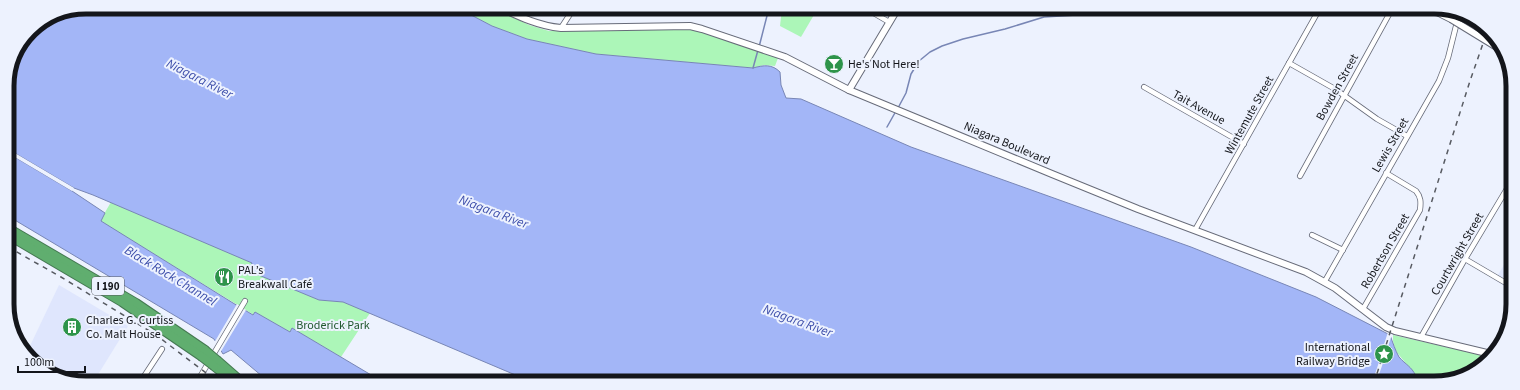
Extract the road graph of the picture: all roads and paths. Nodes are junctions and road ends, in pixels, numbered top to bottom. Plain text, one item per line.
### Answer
1 (513, 14) edge
2 (570, 14) edge
3 (876, 14) edge
4 (895, 14) edge
5 (1317, 14) edge
6 (1389, 14) edge
7 (1442, 15) edge
8 (1458, 18) edge
9 (890, 22) junction
10 (561, 28) junction
11 (1493, 45) edge
12 (1290, 63) junction
13 (1144, 87) dead end
14 (849, 90) junction
15 (1344, 94) junction
16 (1407, 136) junction
17 (1244, 144) junction
18 (1386, 173) junction
19 (1300, 176) dead end
20 (1506, 190) edge
21 (1195, 230) junction
22 (14, 232) edge
23 (1312, 236) dead end
24 (14, 239) edge
25 (1343, 250) junction
26 (1465, 259) junction
27 (1324, 281) junction
28 (1506, 283) edge
29 (245, 301) dead end
30 (1363, 309) junction
31 (1421, 337) junction
32 (162, 349) dead end
33 (203, 353) junction
34 (1486, 353) edge
35 (215, 360) junction
36 (145, 376) edge
37 (202, 376) edge
38 (228, 376) edge
39 (235, 376) edge

1 - 10 main road, Niagara Boulevard
2 - 10 street
3 - 9 street
4 - 9 main road
5 - 12 street, Wintemute Street
6 - 15 street, Bowden Street
7 - 11 main road, bridge
8 - 16 street, Lewis Street
9 - 14 main road
10 - 14 main road, Niagara Boulevard
12 - 15 street
12 - 17 street, Wintemute Street
13 - 17 street, Tait Avenue
14 - 21 main road, Niagara Boulevard
15 - 16 street
15 - 19 street, Bowden Street
16 - 18 street, Lewis Street
17 - 21 street, Wintemute Street
18 - 25 street, Lewis Street
18 - 30 street, Robertson Street
20 - 26 street, Courtwright Street
21 - 27 main road, Niagara Boulevard
22 - 33 highway, I 190
23 - 25 street
24 - 33 highway, I 190
25 - 27 street, Lewis Street
26 - 28 street
26 - 31 street, Courtwright Street
27 - 30 main road, Niagara Boulevard
29 - 35 street
30 - 31 main road, Niagara Boulevard
31 - 34 main road, Niagara Boulevard
32 - 36 street
33 - 35 highway, I 190, bridge
35 - 37 street
35 - 38 highway, I 190
35 - 39 highway, I 190

